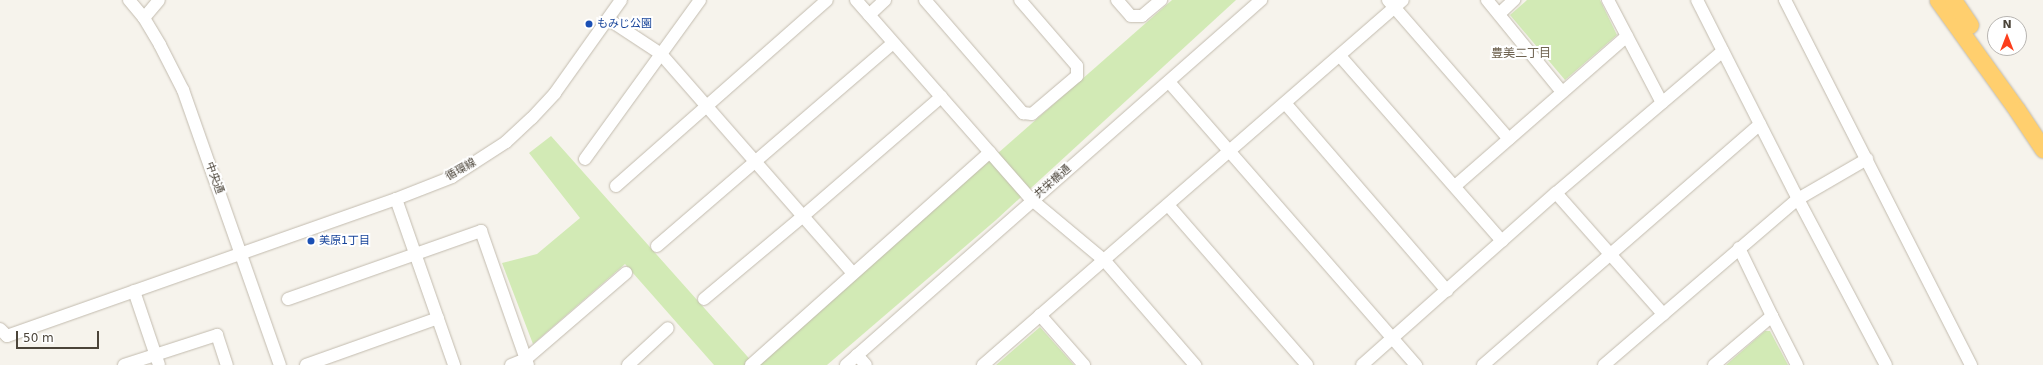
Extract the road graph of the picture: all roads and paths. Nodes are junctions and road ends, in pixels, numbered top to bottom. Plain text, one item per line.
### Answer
1 (129, 0) edge
2 (159, 0) edge
3 (622, 0) edge
4 (700, 0) edge
5 (827, 0) edge
6 (856, 0) edge
7 (885, 0) edge
8 (925, 0) edge
9 (1020, 0) edge
10 (1117, 0) edge
11 (1161, 0) edge
12 (1261, 0) edge
13 (1487, 0) edge
14 (1514, 0) edge
15 (1608, 0) edge
16 (1697, 0) edge
17 (1785, 0) edge
18 (1938, 0) edge
19 (1949, 0) edge
20 (1953, 0) edge
21 (1395, 2) edge
22 (1499, 14) junction
23 (868, 15) junction
24 (144, 18) junction
25 (608, 19) junction
26 (1627, 36) junction
27 (1980, 40) junction
28 (893, 43) junction
29 (1723, 51) junction
30 (661, 54) junction
31 (1340, 56) junction
32 (1169, 82) junction
33 (1562, 92) junction
34 (941, 97) junction
35 (1285, 103) junction
36 (1662, 103) junction
37 (707, 105) junction
38 (1760, 124) junction
39 (2043, 134) edge
40 (1509, 139) junction
41 (2043, 149) edge
42 (990, 152) junction
43 (1229, 152) junction
44 (585, 159) dead end
45 (1867, 159) junction
46 (755, 161) junction
47 (616, 186) dead end
48 (1455, 186) junction
49 (1556, 193) junction
50 (1798, 198) junction
51 (396, 199) junction
52 (1032, 200) junction
53 (1168, 205) junction
54 (802, 217) junction
55 (1502, 241) junction
56 (657, 246) dead end
57 (1740, 248) junction
58 (241, 254) junction
59 (416, 254) junction
60 (1609, 254) junction
61 (1105, 261) junction
62 (626, 273) dead end
63 (853, 273) junction
64 (1446, 290) junction
65 (134, 292) junction
66 (288, 299) dead end
67 (704, 299) dead end
68 (1663, 314) junction
69 (1040, 315) junction
70 (1772, 316) junction
71 (438, 318) junction
72 (668, 328) dead end
73 (2, 335) edge
74 (1392, 338) junction
75 (857, 355) junction
76 (157, 360) edge
77 (527, 362) edge
78 (124, 365) edge
79 (227, 365) edge
80 (280, 365) edge
81 (306, 365) edge
82 (454, 365) edge
83 (511, 365) edge
84 (628, 365) edge
85 (751, 365) edge
86 (846, 365) edge
87 (866, 365) edge
88 (983, 365) edge
89 (1084, 365) edge
90 (1195, 365) edge
91 (1307, 365) edge
92 (1362, 365) edge
93 (1416, 365) edge
94 (1483, 365) edge
95 (1604, 365) edge
96 (1714, 365) edge
97 (1797, 365) edge
98 (1886, 365) edge
99 (1972, 365) edge

1 - 24 street, 中央通
2 - 24 street
3 - 25 street, 循環線
4 - 30 street
5 - 37 street
6 - 23 street
7 - 23 street
8 - 9 street
10 - 11 street
12 - 32 street, 共栄橋通
13 - 22 street
14 - 22 street
15 - 26 street
16 - 29 street
17 - 45 street
18 - 41 highway
19 - 27 highway
20 - 27 highway
21 - 31 street
21 - 40 street
22 - 33 street
23 - 28 street
24 - 58 street, 中央通
25 - 30 street
25 - 51 street, 循環線
26 - 33 street
26 - 36 street
27 - 39 highway
28 - 34 street
28 - 46 street
29 - 36 street
29 - 38 street
30 - 37 street
30 - 44 street
31 - 35 street
31 - 48 street
32 - 43 street
32 - 52 street, 共栄橋通
33 - 40 street
34 - 42 street
34 - 54 street
35 - 43 street
35 - 64 street
36 - 49 street
37 - 46 street
37 - 47 street
38 - 50 street
38 - 60 street
40 - 48 street
42 - 52 street
42 - 63 street
43 - 53 street
43 - 74 street
45 - 50 street
45 - 99 street
46 - 54 street
46 - 56 street
48 - 55 street
49 - 55 street
49 - 60 street
50 - 57 street
50 - 98 street
51 - 58 street, 循環線
51 - 59 street
52 - 61 street
52 - 75 street, 共栄橋通
53 - 61 street
53 - 91 street
54 - 63 street
54 - 67 street
55 - 64 street
57 - 68 street
57 - 70 street
58 - 65 street, 循環線
58 - 80 street, 中央通
59 - 66 street
59 - 71 street
59 - 77 street
60 - 68 street
60 - 94 street
61 - 69 street
61 - 90 street
62 - 77 street
63 - 85 street
64 - 74 street
65 - 73 street, 循環線
65 - 76 street
68 - 95 street
69 - 88 street
69 - 89 street
70 - 96 street
70 - 97 street
71 - 81 street
71 - 82 street
72 - 84 street
74 - 92 street
74 - 93 street
75 - 86 street, 共栄橋通
75 - 87 street
76 - 78 street
76 - 79 street
77 - 83 street

